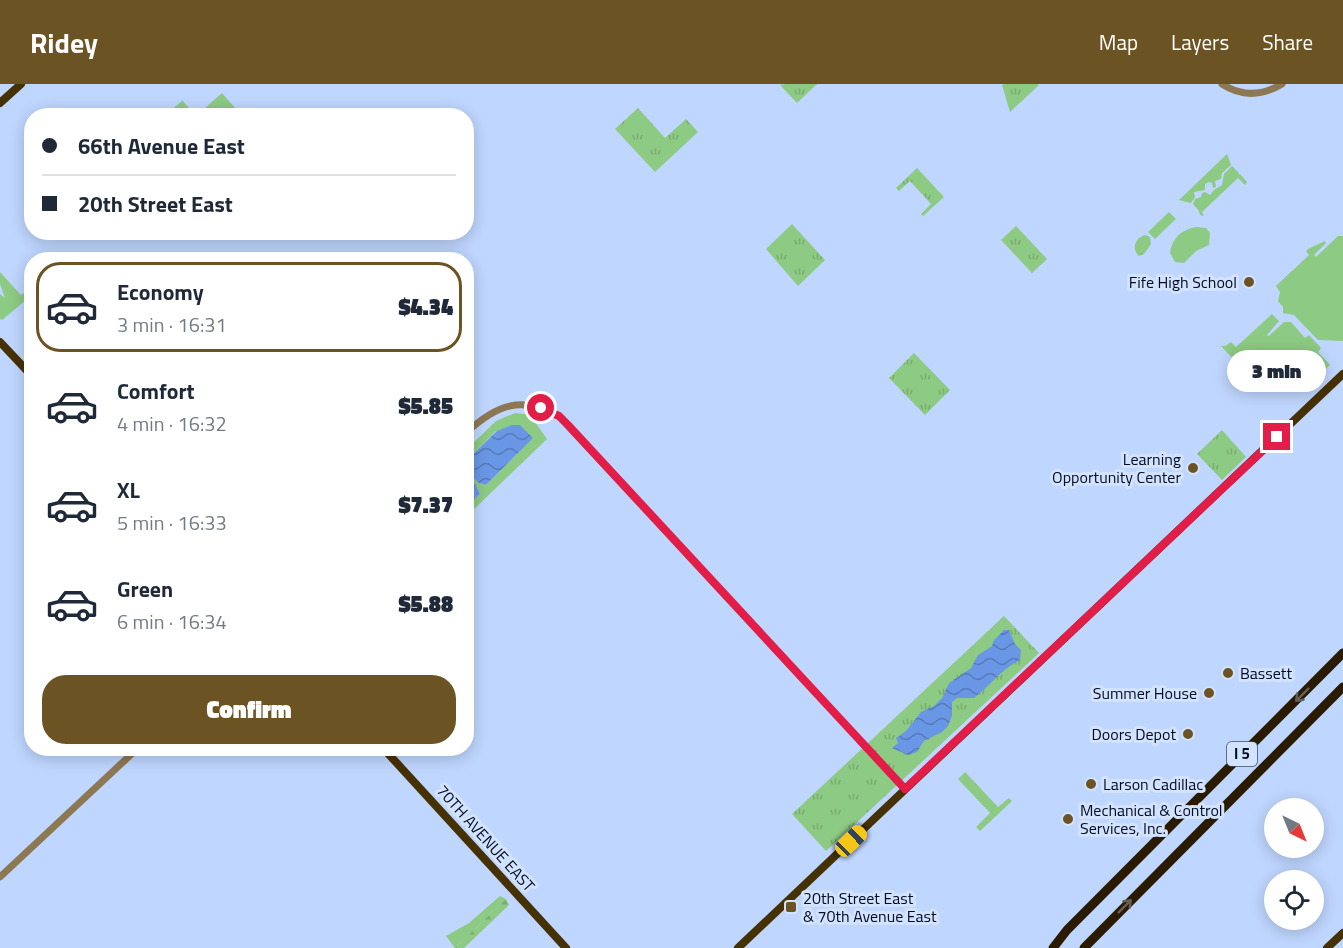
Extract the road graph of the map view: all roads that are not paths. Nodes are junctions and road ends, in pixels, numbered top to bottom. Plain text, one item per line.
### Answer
1 (21, 84) edge
2 (1221, 84) edge
3 (1282, 84) edge
4 (0, 103) edge
5 (0, 342) edge
6 (24, 368) edge
7 (1343, 374) edge
8 (474, 426) edge
9 (1343, 653) edge
10 (1343, 687) edge
11 (129, 756) edge
12 (390, 756) edge
13 (905, 789) junction
14 (0, 877) edge
15 (1343, 933) edge
16 (566, 948) edge
17 (738, 948) edge
18 (1053, 948) edge
19 (1084, 948) edge
20 (1327, 948) edge

1 - 4 main road
2 - 3 street
5 - 6 main road
7 - 13 main road
8 - 13 street
9 -> 18 highway, I 5
19 -> 10 highway, I 5
11 - 14 street
12 - 16 main road, 70TH AVENUE EAST
13 - 17 main road
15 - 20 main road

